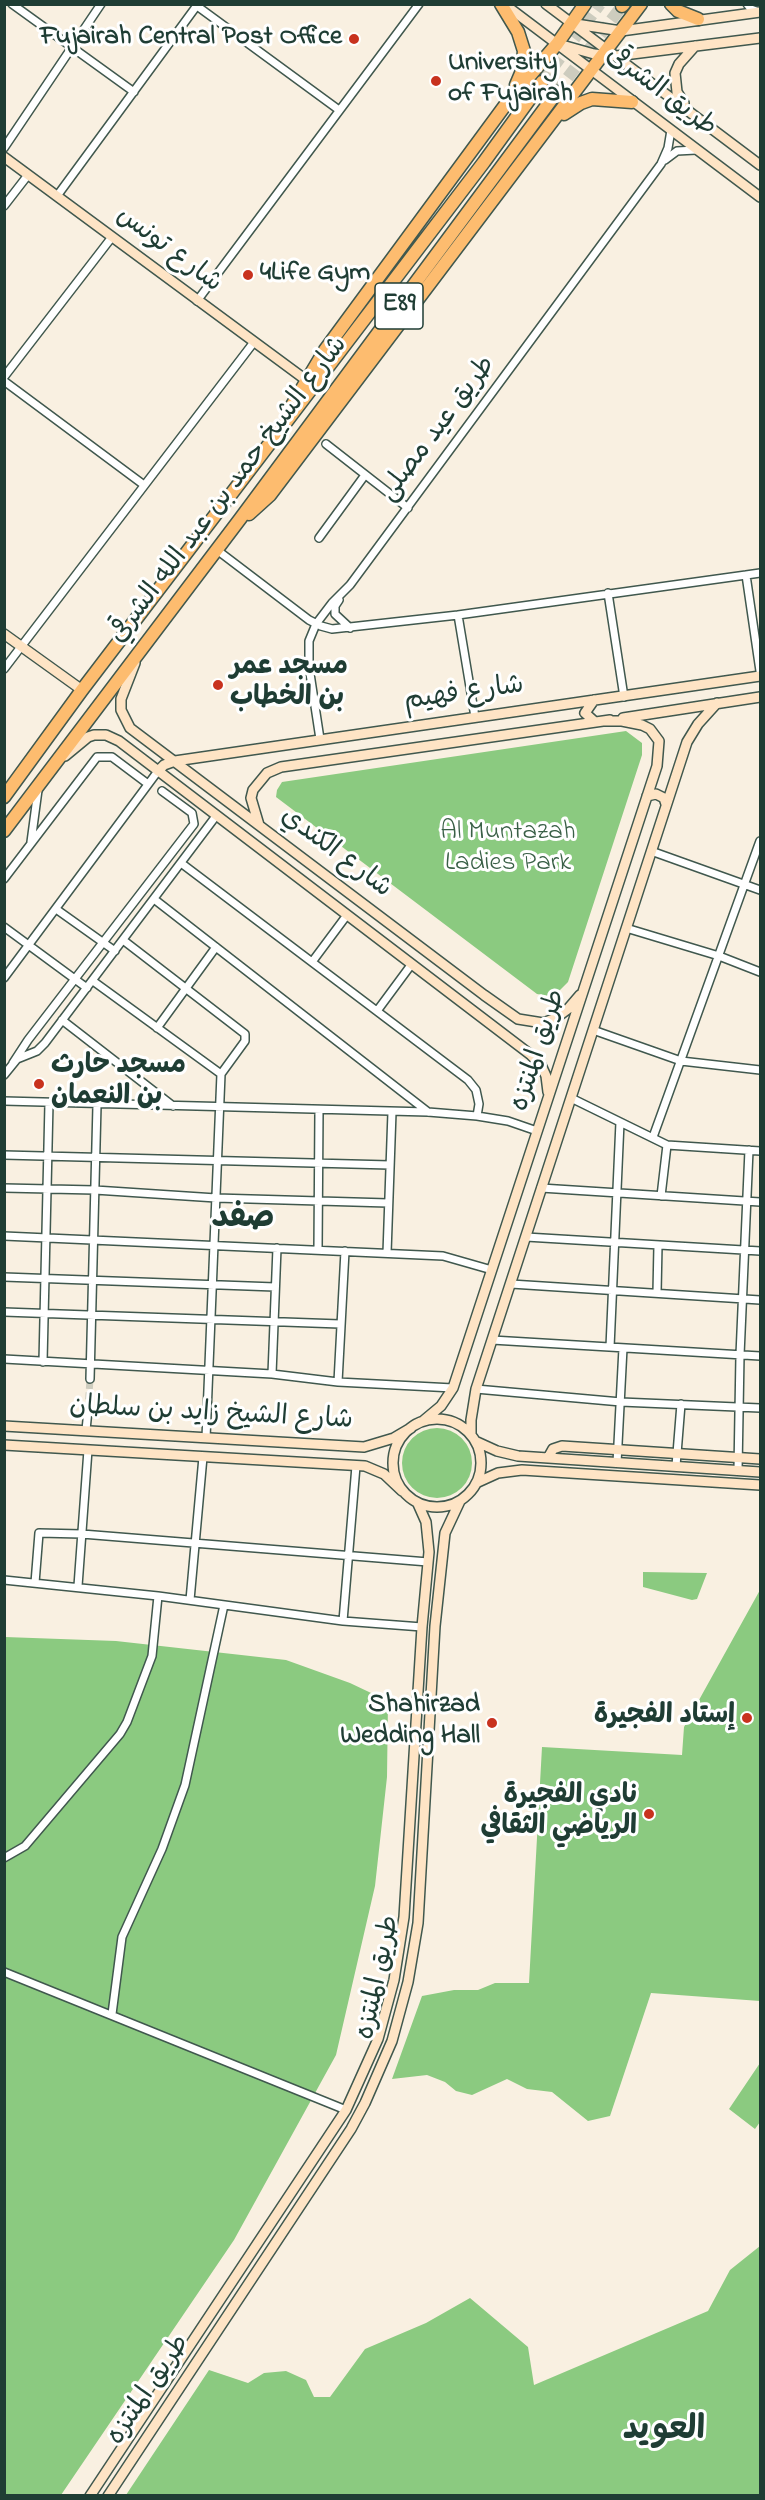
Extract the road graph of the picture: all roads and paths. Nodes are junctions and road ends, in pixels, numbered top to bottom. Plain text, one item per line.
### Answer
1 (10, 4) edge
2 (101, 4) edge
3 (419, 4) edge
4 (502, 4) edge
5 (546, 4) edge
6 (585, 4) edge
7 (641, 4) edge
8 (671, 4) edge
9 (747, 4) edge
10 (198, 5) edge
11 (4, 9) edge
12 (760, 12) edge
13 (698, 19) junction
14 (567, 20) junction
15 (623, 33) junction
16 (760, 38) edge
17 (552, 40) junction
18 (695, 46) junction
19 (70, 47) junction
20 (604, 52) junction
21 (595, 72) junction
22 (542, 82) tunnel mouth
23 (134, 92) junction
24 (557, 92) tunnel mouth
25 (508, 100) junction
26 (632, 102) junction
27 (687, 108) junction
28 (339, 110) junction
29 (554, 122) junction
30 (671, 130) junction
31 (4, 148) edge
32 (698, 150) junction
33 (4, 157) edge
34 (661, 164) junction
35 (760, 165) edge
36 (28, 175) junction
37 (57, 196) junction
38 (760, 197) edge
39 (4, 206) edge
40 (112, 237) junction
41 (196, 301) junction
42 (254, 342) junction
43 (4, 379) edge
44 (306, 381) junction
45 (274, 440) junction
46 (326, 444) dead end
47 (365, 475) junction
48 (144, 485) junction
49 (408, 508) junction
50 (240, 519) junction
51 (319, 538) dead end
52 (217, 549) junction
53 (760, 573) edge
54 (746, 575) junction
55 (344, 593) junction
56 (608, 593) junction
57 (458, 615) junction
58 (316, 624) junction
59 (350, 628) junction
60 (4, 634) edge
61 (21, 646) junction
62 (141, 650) junction
63 (4, 669) edge
64 (760, 671) edge
65 (760, 676) edge
66 (82, 690) junction
67 (624, 697) junction
68 (760, 698) edge
69 (594, 699) junction
70 (717, 703) junction
71 (475, 717) junction
72 (600, 721) junction
73 (320, 739) junction
74 (175, 761) junction
75 (54, 765) junction
76 (158, 771) junction
77 (148, 784) junction
78 (38, 787) junction
79 (162, 791) dead end
80 (647, 796) junction
81 (4, 797) edge
82 (666, 804) junction
83 (216, 816) junction
84 (259, 825) junction
85 (4, 831) edge
86 (282, 842) junction
87 (760, 842) edge
88 (30, 844) junction
89 (651, 851) junction
90 (269, 857) junction
91 (181, 863) junction
92 (4, 879) edge
93 (745, 885) junction
94 (760, 890) edge
95 (154, 899) junction
96 (56, 909) junction
97 (347, 915) junction
98 (4, 927) edge
99 (626, 928) junction
100 (123, 940) junction
101 (103, 942) junction
102 (29, 945) junction
103 (216, 947) junction
104 (115, 951) junction
105 (719, 956) junction
106 (312, 962) junction
107 (411, 965) junction
108 (760, 972) edge
109 (4, 978) edge
110 (75, 979) junction
111 (93, 981) junction
112 (87, 988) junction
113 (186, 988) junction
114 (583, 990) junction
115 (377, 1011) junction
116 (63, 1020) junction
117 (157, 1028) junction
118 (593, 1030) junction
119 (681, 1061) junction
120 (13, 1063) junction
121 (760, 1070) edge
122 (221, 1074) junction
123 (4, 1075) edge
124 (549, 1096) junction
125 (571, 1098) junction
126 (4, 1101) edge
127 (49, 1103) junction
128 (97, 1105) junction
129 (172, 1106) junction
130 (221, 1107) junction
131 (319, 1110) junction
132 (392, 1112) junction
133 (428, 1112) junction
134 (477, 1116) junction
135 (620, 1122) junction
136 (537, 1131) junction
137 (653, 1137) junction
138 (667, 1145) junction
139 (749, 1150) junction
140 (760, 1151) edge
141 (4, 1155) edge
142 (48, 1156) junction
143 (96, 1157) junction
144 (218, 1161) junction
145 (318, 1163) junction
146 (390, 1165) junction
147 (4, 1188) edge
148 (542, 1188) junction
149 (47, 1189) junction
150 (95, 1190) junction
151 (618, 1193) junction
152 (661, 1196) junction
153 (216, 1198) junction
154 (319, 1200) junction
155 (747, 1201) junction
156 (760, 1202) edge
157 (388, 1203) junction
158 (4, 1236) edge
159 (526, 1237) junction
160 (46, 1238) junction
161 (94, 1240) junction
162 (614, 1243) junction
163 (214, 1245) junction
164 (658, 1245) junction
165 (277, 1248) junction
166 (318, 1250) junction
167 (345, 1251) junction
168 (745, 1251) junction
169 (760, 1251) edge
170 (387, 1253) junction
171 (492, 1270) junction
172 (4, 1277) edge
173 (45, 1278) junction
174 (93, 1280) junction
175 (212, 1284) junction
176 (510, 1284) junction
177 (274, 1287) junction
178 (612, 1290) junction
179 (657, 1293) junction
180 (742, 1299) junction
181 (760, 1300) edge
182 (4, 1312) edge
183 (44, 1314) junction
184 (92, 1315) junction
185 (210, 1320) junction
186 (273, 1322) junction
187 (340, 1324) junction
188 (492, 1340) junction
189 (610, 1347) junction
190 (623, 1348) junction
191 (740, 1355) junction
192 (760, 1356) edge
193 (4, 1359) edge
194 (43, 1362) junction
195 (91, 1365) junction
196 (209, 1371) junction
197 (272, 1374) junction
198 (90, 1379) tunnel mouth
199 (338, 1382) junction
200 (453, 1388) junction
201 (476, 1389) junction
202 (621, 1402) junction
203 (681, 1404) junction
204 (739, 1406) junction
205 (760, 1408) edge
206 (88, 1410) tunnel mouth
207 (423, 1421) junction
208 (4, 1426) edge
209 (411, 1428) junction
210 (87, 1430) junction
211 (206, 1438) junction
212 (473, 1438) junction
213 (4, 1445) edge
214 (88, 1450) junction
215 (618, 1450) junction
216 (677, 1453) junction
217 (203, 1457) junction
218 (738, 1457) junction
219 (548, 1458) junction
220 (760, 1459) edge
221 (617, 1463) junction
222 (356, 1466) junction
223 (676, 1466) junction
224 (738, 1470) junction
225 (760, 1472) edge
226 (476, 1484) junction
227 (760, 1485) edge
228 (402, 1491) junction
229 (460, 1501) junction
230 (418, 1504) junction
231 (82, 1534) junction
232 (194, 1543) junction
233 (348, 1556) junction
234 (428, 1562) junction
235 (4, 1580) edge
236 (35, 1583) junction
237 (78, 1586) junction
238 (159, 1596) junction
239 (190, 1600) junction
240 (224, 1605) junction
241 (343, 1621) junction
242 (422, 1627) junction
243 (4, 1858) edge
244 (4, 1972) edge
245 (112, 2014) junction
246 (346, 2110) junction
247 (254, 2247) junction
248 (253, 2278) junction
249 (90, 2496) edge
250 (108, 2496) edge

1 - 11 street
1 - 19 street
2 - 19 street
3 - 28 street
4 - 17 street, طريق الشرقى
4 - 25 highway
5 - 14 street, طريق الشرقى
6 - 14 highway
7 - 15 highway
8 - 13 highway
9 - 12 street
10 - 23 street
10 - 28 street
12 - 13 street
13 - 15 street
14 - 15 street
14 - 17 highway
14 - 20 street, طريق الشرقى
15 - 20 highway
16 - 18 street
17 - 20 street
17 - 21 street, طريق الشرقى
17 - 25 highway
18 - 20 street
18 - 27 street
19 - 23 street
19 - 31 street
20 - 21 highway
20 - 27 street, طريق الشرقى
21 - 26 street, طريق الشرقى
21 - 29 highway
22 - 45 highway, شارع الشيخ حمد بن عبد الله الشرقي / E89
23 - 37 street
24 - 50 highway, شارع الشيخ حمد بن عبد الله الشرقي / E89
25 - 44 highway
26 - 29 highway
26 - 30 street, طريق الشرقى
27 - 35 street, طريق الشرقى
28 - 41 street
29 - 50 highway
30 - 32 street, طريق الشرقى
30 - 34 street, طريق عيد مصلى
32 - 34 street, طريق عيد مصلى
32 - 38 street, طريق الشرقى
33 - 36 street, شارع تونس
34 - 49 street, طريق عيد مصلى
36 - 37 street, شارع تونس
36 - 39 street
37 - 40 street, شارع تونس
40 - 41 street, شارع تونس
40 - 43 street
41 - 42 street, شارع تونس
42 - 44 street, شارع تونس
42 - 48 street
43 - 48 street
44 - 45 highway
45 - 66 highway, شارع الشيخ حمد بن عبد الله الشرقي / E89
46 - 47 street
47 - 49 street
47 - 51 street
48 - 61 street
49 - 55 street, طريق عيد مصلى
50 - 52 highway, شارع الشيخ حمد بن عبد الله الشرقي / E89
52 - 58 street
52 - 62 highway, شارع الشيخ حمد بن عبد الله الشرقي / E89
53 - 54 street
54 - 56 street
54 - 64 street
55 - 58 street, طريق عيد مصلى
55 - 59 street
56 - 57 street
56 - 67 street
57 - 59 street
57 - 71 street
58 - 59 street
58 - 73 street, طريق عيد مصلى
60 - 61 street
61 - 63 street
61 - 66 street
62 - 74 street, شارع الكندي
62 - 75 highway, شارع الشيخ حمد بن عبد الله الشرقي / E89
65 - 67 street, شارع فهيم
66 - 81 highway, شارع الشيخ حمد بن عبد الله الشرقي / E89
67 - 69 street, شارع فهيم
68 - 70 street, شارع فهيم
69 - 71 street, شارع فهيم
69 - 72 street
70 - 72 street, شارع فهيم
70 - 82 street, طريق المنتزه
71 - 73 street, شارع فهيم
72 - 80 street, طريق المنتزه
72 - 84 street, شارع فهيم
73 - 74 street, شارع فهيم
74 - 76 street
74 - 84 street, شارع الكندي
75 - 76 street, شارع الكندي
75 - 78 highway, شارع الشيخ حمد بن عبد الله الشرقي / E89
76 - 77 street
76 - 83 street, شارع الكندي
77 - 88 street
77 - 96 street
78 - 85 highway, شارع الشيخ حمد بن عبد الله الشرقي / E89
78 - 88 street
79 - 101 street
80 - 82 street
80 - 114 street, طريق المنتزه
82 - 89 street, طريق المنتزه
83 - 90 street, شارع الكندي
83 - 91 street
84 - 86 street, شارع الكندي
86 - 90 street
86 - 114 street, شارع الكندي
87 - 93 street
88 - 92 street
89 - 93 street
89 - 99 street, طريق المنتزه
90 - 97 street, شارع الكندي
91 - 95 street
91 - 106 street
93 - 94 street
93 - 105 street
95 - 100 street
95 - 103 street
96 - 101 street
96 - 102 street
97 - 106 street
97 - 107 street, شارع الكندي
98 - 102 street
99 - 105 street
99 - 118 street, طريق المنتزه
100 - 104 street
100 - 113 street
101 - 104 street
101 - 110 street
102 - 109 street
102 - 110 street
103 - 113 street
103 - 133 street
104 - 111 street
105 - 108 street
105 - 119 street
106 - 115 street
107 - 115 street
107 - 124 street, شارع الكندي
110 - 112 street
110 - 120 street
111 - 112 street
111 - 117 street
112 - 116 street
113 - 117 street
113 - 122 street
114 - 124 street, طريق المنتزه
115 - 134 street
116 - 120 street
116 - 129 street
117 - 122 street
118 - 119 street
118 - 125 street, طريق المنتزه
119 - 121 street
119 - 137 street
120 - 123 street
122 - 130 street
124 - 136 street, طريق المنتزه
125 - 135 street
125 - 148 street, طريق المنتزه
126 - 127 street
127 - 128 street
127 - 142 street
128 - 129 street
128 - 143 street
129 - 130 street
130 - 131 street
130 - 144 street
131 - 132 street
131 - 145 street
132 - 133 street
132 - 146 street
133 - 134 street
134 - 136 street
135 - 137 street
135 - 151 street
136 - 171 street, طريق المنتزه
137 - 138 street
138 - 139 street
138 - 152 street
139 - 140 street
139 - 155 street
141 - 142 street
142 - 143 street
142 - 149 street
143 - 144 street
143 - 150 street
144 - 145 street
144 - 153 street
145 - 146 street
145 - 154 street
146 - 157 street
147 - 149 street
148 - 151 street
148 - 159 street, طريق المنتزه
149 - 150 street
149 - 160 street
150 - 153 street
150 - 161 street
151 - 152 street
151 - 162 street
152 - 155 street
153 - 154 street
153 - 163 street
154 - 157 street
154 - 166 street
155 - 156 street
155 - 168 street
157 - 170 street
158 - 160 street
159 - 162 street
159 - 176 street, طريق المنتزه
160 - 161 street
160 - 173 street
161 - 163 street
161 - 174 street
162 - 164 street
162 - 178 street
163 - 165 street
163 - 175 street
164 - 168 street
164 - 179 street
165 - 166 street
165 - 177 street
166 - 167 street
167 - 170 street
167 - 187 street
168 - 169 street
168 - 180 street
170 - 171 street
171 - 200 street, طريق المنتزه
172 - 173 street
173 - 174 street
173 - 183 street
174 - 175 street
174 - 184 street
175 - 177 street
175 - 185 street
176 - 178 street
176 - 188 street, طريق المنتزه
177 - 186 street
178 - 179 street
178 - 189 street
179 - 180 street
180 - 181 street
180 - 191 street
182 - 183 street
183 - 184 street
183 - 194 street
184 - 185 street
184 - 195 street
185 - 186 street
185 - 196 street
186 - 187 street
186 - 197 street
187 - 199 street
188 - 189 street
188 - 201 street, طريق المنتزه
189 - 190 street
190 - 191 street
190 - 202 street
191 - 192 street
191 - 204 street
193 - 194 street
194 - 195 street
195 - 196 street
195 - 198 street
196 - 197 street
196 - 211 street
197 - 199 street
199 - 200 street
200 - 207 street, طريق المنتزه
201 - 202 street
201 - 212 street, طريق المنتزه
202 - 203 street
202 - 215 street
203 - 204 street
203 - 216 street
204 - 205 street
204 - 218 street
206 - 210 street
207 - 209 street
207 - 212 street
208 - 210 street, شارع الشيخ زايد بن سلطان
209 - 211 street, شارع الشيخ زايد بن سلطان
209 - 228 street
210 - 211 street, شارع الشيخ زايد بن سلطان
212 - 219 street
212 - 226 street
213 - 214 street, شارع الشيخ زايد بن سلطان
214 - 217 street, شارع الشيخ زايد بن سلطان
214 - 231 street
215 - 216 street
215 - 219 street
215 - 221 street
216 - 218 street
216 - 223 street
217 - 222 street, شارع الشيخ زايد بن سلطان
217 - 232 street
218 - 220 street
218 - 224 street
219 - 221 street
221 - 223 street
222 - 228 street, شارع الشيخ زايد بن سلطان
222 - 233 street
223 - 224 street
224 - 225 street
226 - 227 street
226 - 229 street
228 - 230 street
229 - 230 street
229 - 248 street, طريق المنتزه
230 - 234 street, طريق المنتزه
231 - 232 street
231 - 236 street
231 - 237 street
232 - 233 street
232 - 239 street
233 - 234 street
233 - 241 street
234 - 242 street, طريق المنتزه
235 - 236 street
236 - 237 street
237 - 238 street
238 - 239 street
238 - 243 street
239 - 240 street
240 - 241 street
240 - 245 street
241 - 242 street
242 - 246 street, طريق المنتزه
244 - 245 street
245 - 246 street
246 - 247 street, طريق المنتزه
247 - 248 street
247 - 249 street, طريق المنتزه
248 - 250 street, طريق المنتزه

